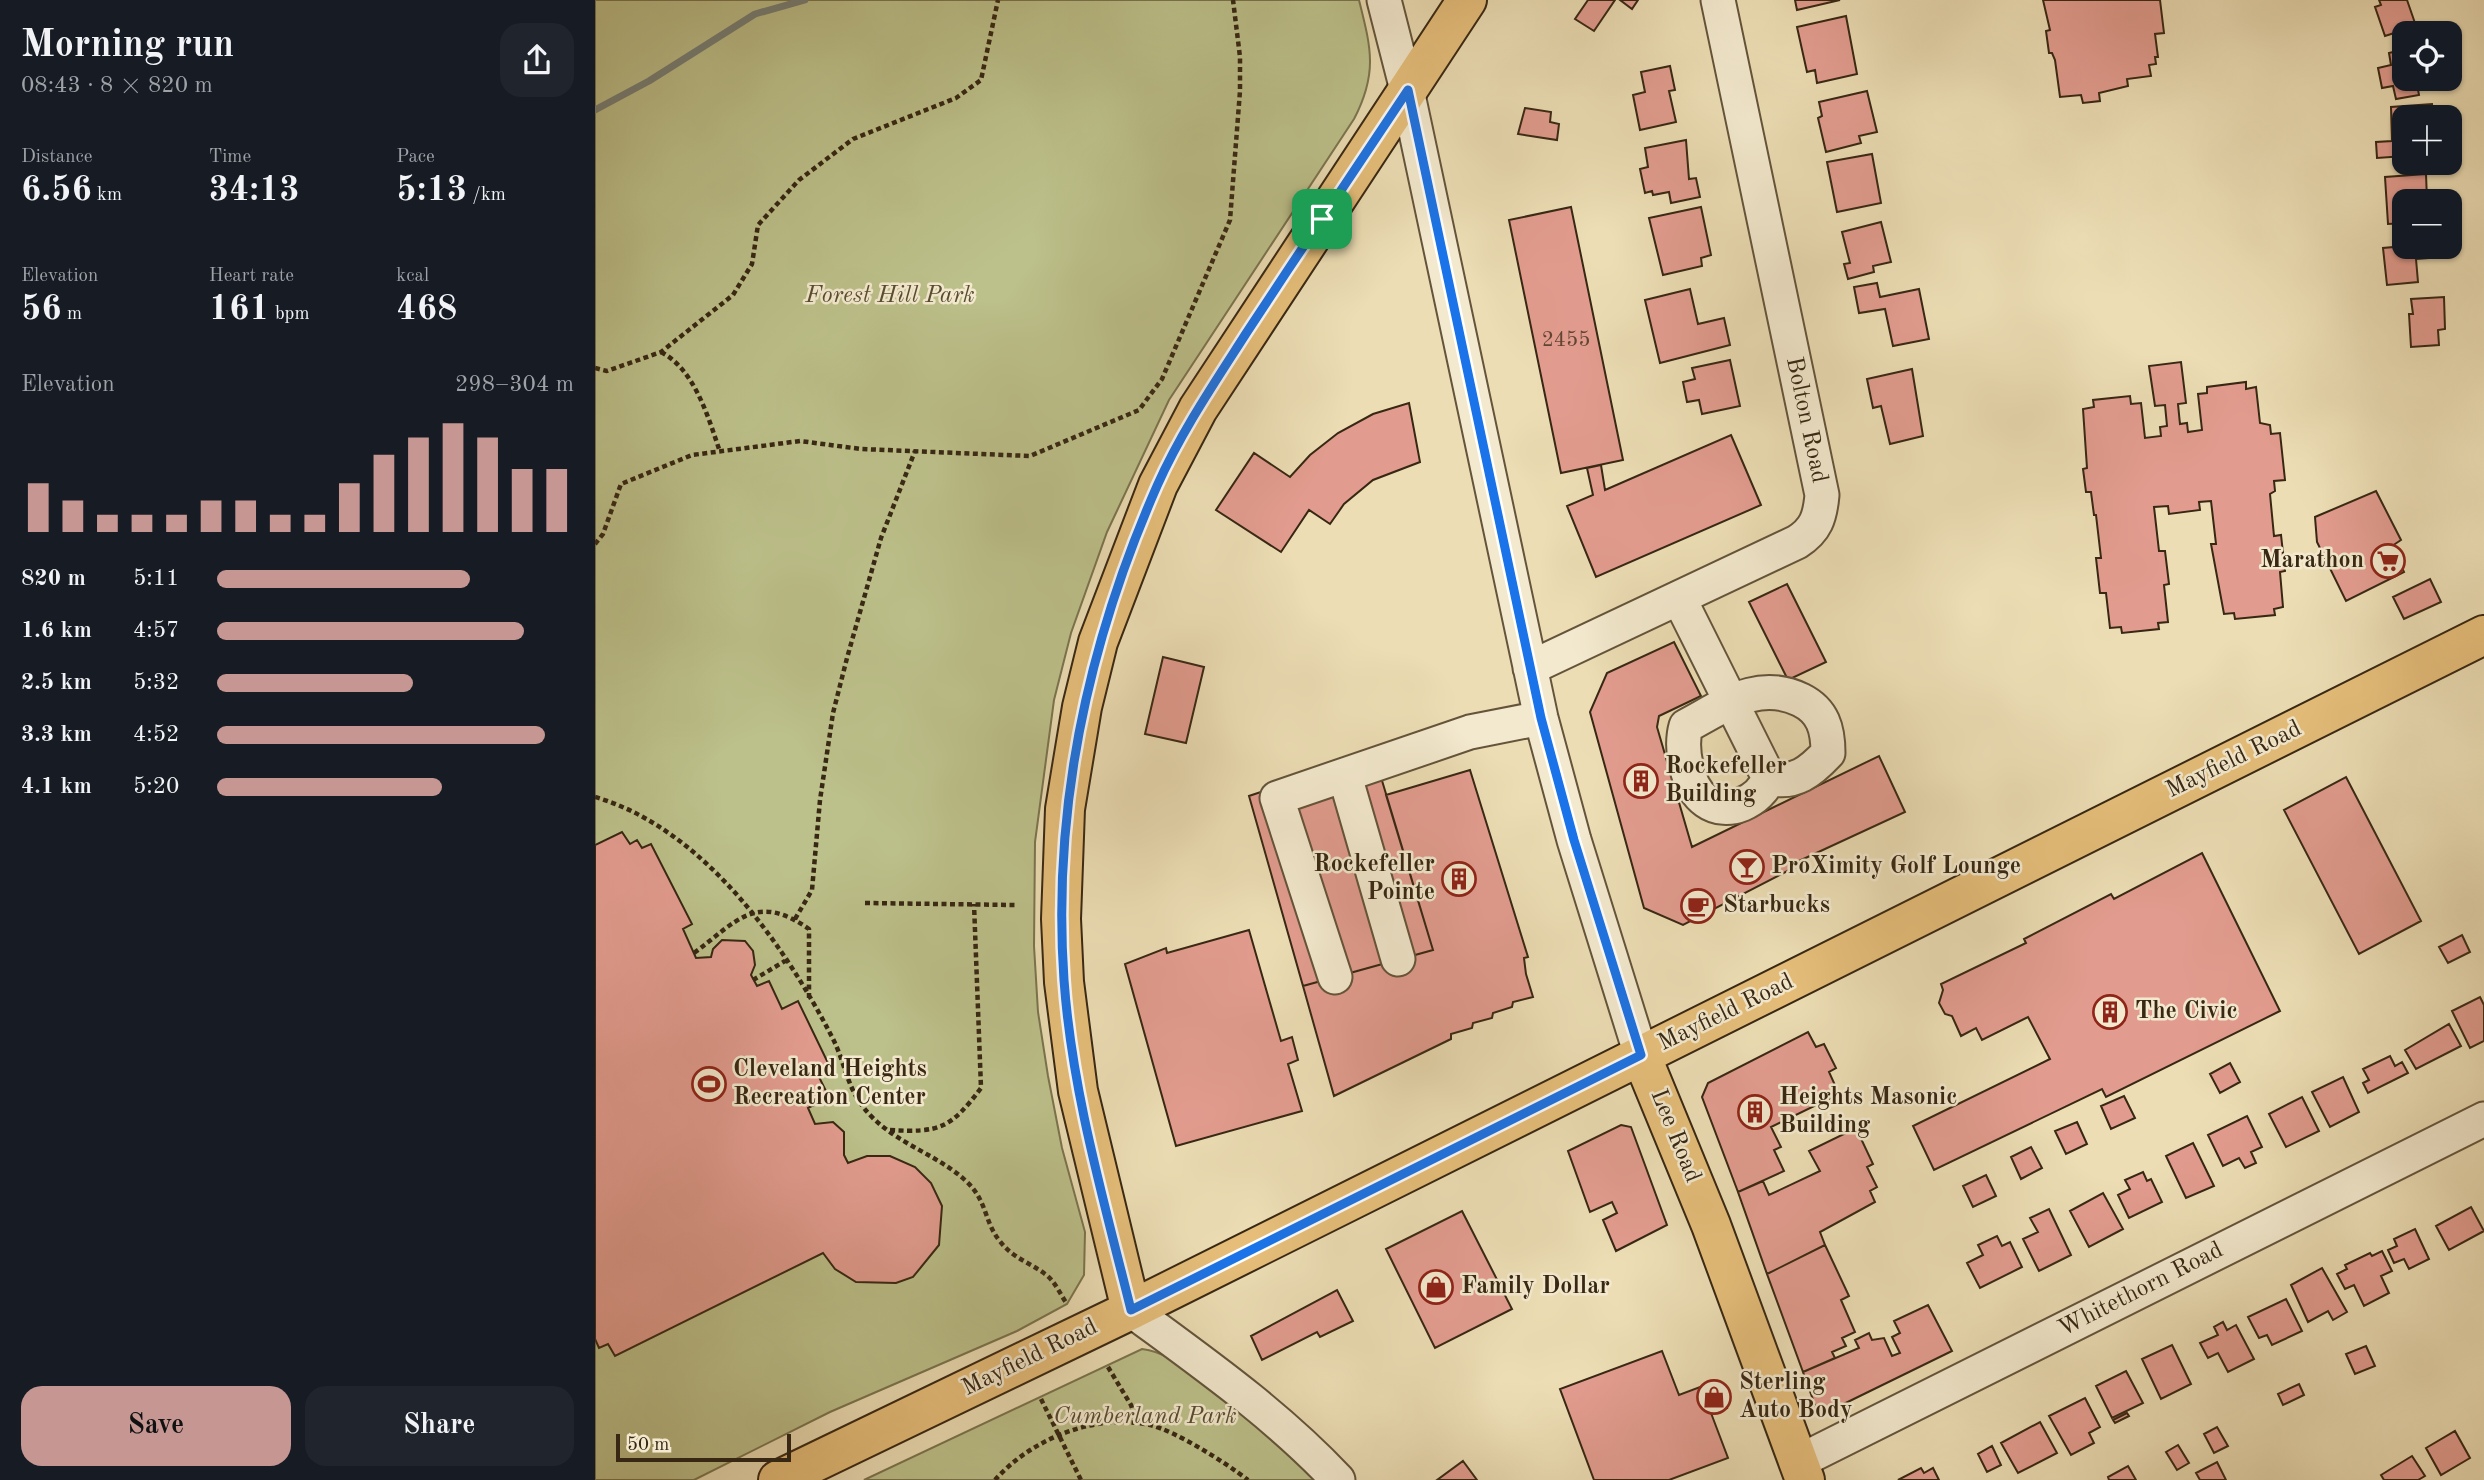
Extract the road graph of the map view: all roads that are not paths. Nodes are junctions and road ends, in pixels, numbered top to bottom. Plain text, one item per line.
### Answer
1 (1384, 0) edge
2 (1467, 0) edge
3 (1719, 0) edge
4 (1408, 90) junction
5 (1679, 598) junction
6 (2484, 635) edge
7 (1530, 668) junction
8 (1731, 702) junction
9 (1541, 718) junction
10 (1345, 776) junction
11 (1769, 778) junction
12 (1398, 960) dead end
13 (1335, 977) dead end
14 (1641, 1055) junction
15 (2484, 1119) edge
16 (1131, 1310) junction
17 (1801, 1471) edge
18 (778, 1480) edge
19 (1338, 1480) edge

1 - 4 street, Lee Road
2 - 4 main road
3 - 5 street, Bolton Road
4 - 7 street, Lee Road
4 - 16 main road
5 - 7 street, Bolton Road
5 - 8 street
6 - 14 main road, Mayfield Road
7 - 9 street, Lee Road
8 - 11 street
8 - 11 street
8 - 11 street
9 - 10 street
9 - 14 street, Lee Road
10 - 12 street
10 - 13 street
14 - 16 main road, Mayfield Road
14 - 17 main road, Lee Road
15 - 17 street, Whitethorn Road
16 - 18 main road, Mayfield Road
16 - 19 street

